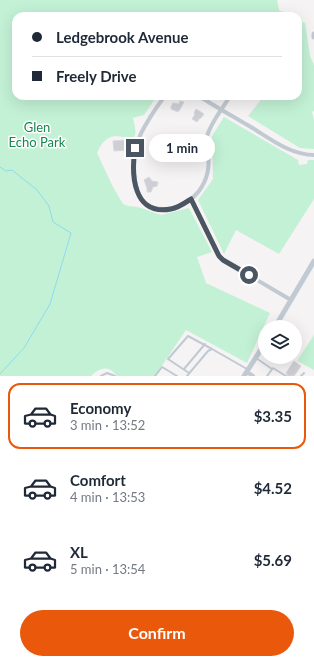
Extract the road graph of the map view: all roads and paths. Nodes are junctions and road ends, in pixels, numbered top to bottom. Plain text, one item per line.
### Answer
1 (314, 34) edge
2 (314, 37) edge
3 (162, 100) edge
4 (204, 100) edge
5 (228, 100) edge
6 (221, 111) junction
7 (314, 155) edge
8 (191, 199) junction
9 (314, 261) edge
10 (291, 300) junction
11 (279, 320) edge
12 (204, 344) junction
13 (212, 349) junction
14 (258, 355) edge
15 (256, 358) junction
16 (272, 369) junction
17 (184, 370) junction
18 (189, 373) junction
19 (246, 373) edge
20 (304, 373) dead end
21 (101, 376) edge
22 (115, 376) edge
23 (155, 376) edge
24 (177, 376) edge
25 (187, 376) edge
26 (253, 376) edge
27 (267, 376) edge
28 (286, 376) edge
29 (301, 376) edge

1 - 2 street
3 - 8 street
4 - 6 street
5 - 6 street
6 - 7 street
6 - 8 street
8 - 10 street
9 - 10 street
10 - 11 street
12 - 13 lane
12 - 17 lane
12 - 17 lane
13 - 18 lane
13 - 19 lane
14 - 15 street
15 - 16 lane
15 - 19 street
16 - 27 lane
16 - 28 lane
17 - 18 lane
18 - 25 lane
19 - 26 street
20 - 29 lane
21 - 22 lane
23 - 24 lane

